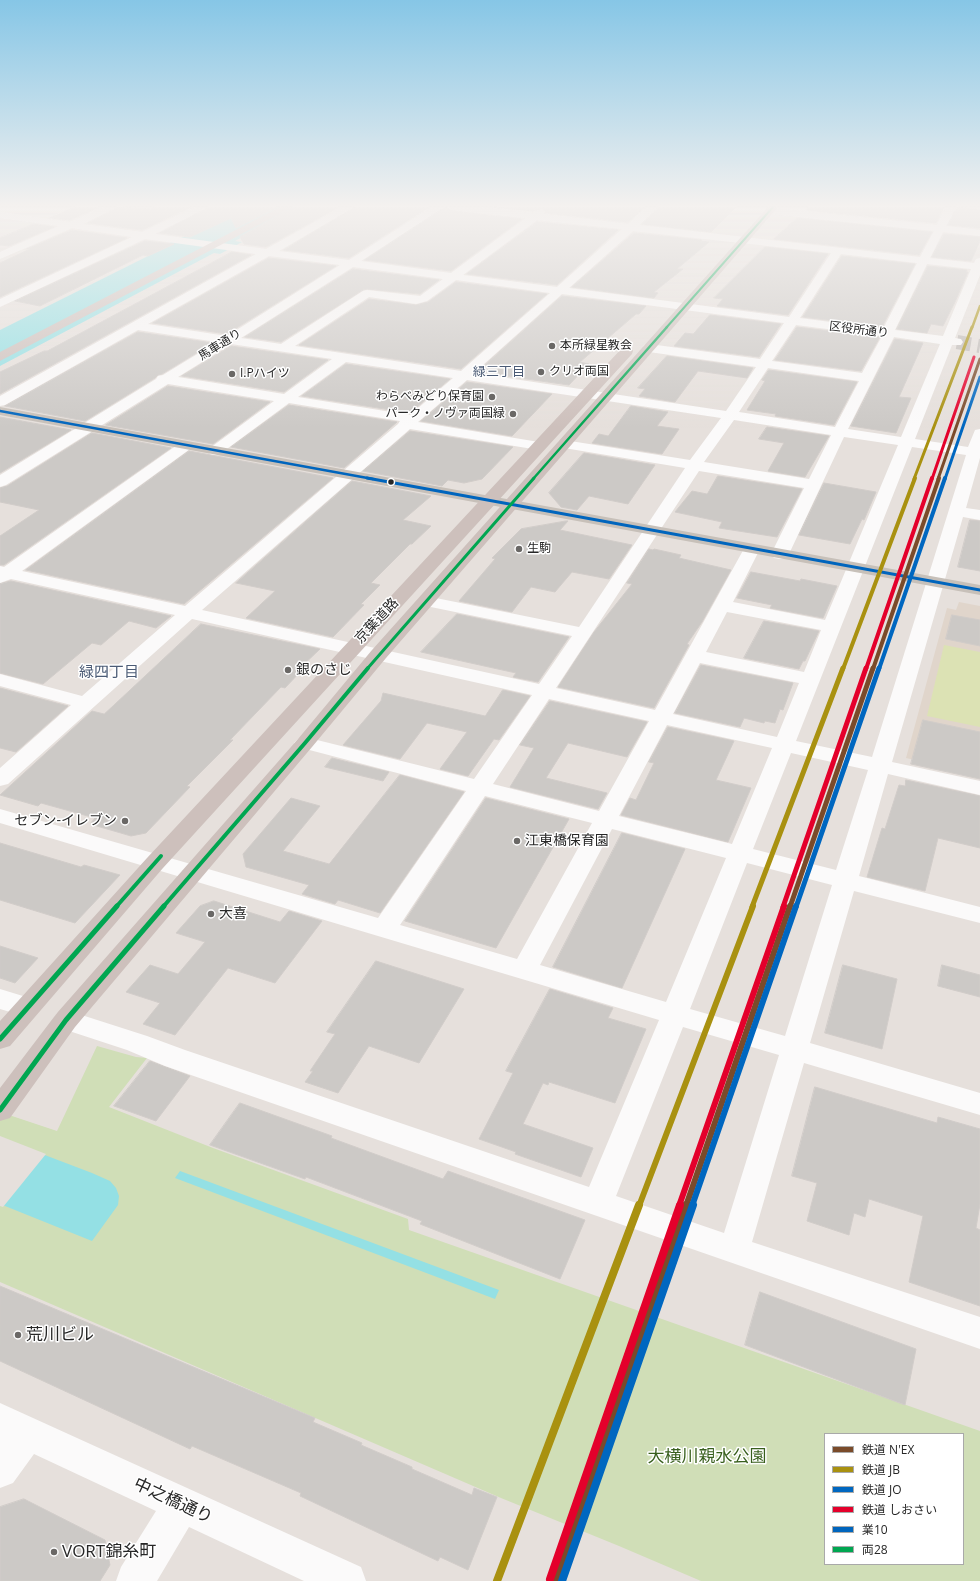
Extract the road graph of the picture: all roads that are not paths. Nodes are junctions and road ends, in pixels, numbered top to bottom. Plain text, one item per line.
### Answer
1 (47, 281) edge
2 (128, 281) edge
3 (146, 281) edge
4 (217, 281) edge
5 (323, 281) edge
6 (448, 281) edge
7 (490, 281) edge
8 (569, 281) edge
9 (700, 281) edge
10 (816, 281) edge
11 (914, 281) edge
12 (973, 281) edge
13 (558, 290) junction
14 (0, 296) edge
15 (12, 297) junction
16 (0, 303) edge
17 (678, 306) junction
18 (658, 318) dead end
19 (792, 321) junction
20 (136, 326) junction
21 (889, 334) junction
22 (228, 340) junction
23 (952, 342) junction
24 (643, 344) junction
25 (0, 346) edge
26 (283, 348) junction
27 (0, 357) edge
28 (344, 357) junction
29 (764, 364) junction
30 (464, 375) junction
31 (867, 378) junction
32 (164, 380) junction
33 (587, 393) junction
34 (606, 396) junction
35 (286, 399) junction
36 (0, 402) edge
37 (0, 411) edge
38 (731, 414) junction
39 (408, 422) junction
40 (88, 427) junction
41 (840, 431) junction
42 (980, 434) edge
43 (908, 442) junction
44 (564, 444) junction
45 (185, 446) junction
46 (539, 446) junction
47 (215, 451) junction
48 (977, 452) edge
49 (694, 466) junction
50 (347, 476) junction
51 (0, 482) edge
52 (814, 485) junction
53 (489, 501) junction
54 (510, 505) junction
55 (956, 511) junction
56 (980, 515) edge
57 (651, 530) junction
58 (752, 549) junction
59 (780, 554) junction
60 (856, 568) junction
61 (3, 574) edge
62 (935, 582) junction
63 (980, 590) edge
64 (426, 601) junction
65 (722, 605) junction
66 (189, 612) junction
67 (832, 627) junction
68 (583, 633) junction
69 (352, 648) junction
70 (379, 654) junction
71 (695, 656) junction
72 (811, 679) junction
73 (0, 680) edge
74 (544, 691) junction
75 (85, 703) junction
76 (661, 717) junction
77 (305, 743) junction
78 (785, 744) junction
79 (879, 765) junction
80 (0, 779) edge
81 (480, 788) junction
82 (980, 788) edge
83 (0, 816) edge
84 (606, 820) junction
85 (740, 854) junction
86 (155, 863) junction
87 (192, 874) junction
88 (845, 880) junction
89 (980, 914) edge
90 (384, 929) junction
91 (524, 970) junction
92 (0, 999) edge
93 (27, 1007) junction
94 (674, 1014) junction
95 (66, 1020) junction
96 (0, 1039) edge
97 (795, 1050) junction
98 (980, 1104) edge
99 (4, 1106) edge
100 (598, 1203) junction
101 (734, 1250) junction
102 (980, 1333) edge
103 (13, 1426) edge
104 (0, 1470) edge
105 (181, 1505) junction
106 (135, 1581) edge
107 (347, 1581) edge

1 - 15 street
2 - 25 highway
3 - 27 highway
4 - 20 street
5 - 22 street, 馬車通り
6 - 26 street
7 - 13 street, 区役所通り
8 - 13 street
9 - 17 highway, 京葉道路
10 - 19 street
11 - 21 street
12 - 23 street
13 - 17 street, 区役所通り
13 - 30 street
14 - 15 street
15 - 16 street
17 - 18 highway, 京葉道路
17 - 19 street, 区役所通り
17 - 24 highway, 京葉道路
19 - 21 street, 区役所通り
19 - 29 street
20 - 22 street
20 - 36 street
21 - 23 street, 区役所通り
21 - 31 street
22 - 26 street
22 - 32 street, 馬車通り
23 - 43 street
24 - 29 street
24 - 33 highway, 京葉道路
24 - 34 highway, 京葉道路
26 - 28 street
28 - 30 street
28 - 35 street
29 - 31 street
29 - 38 street
30 - 33 street
30 - 39 street
31 - 41 street
32 - 35 street
32 - 40 street, 馬車通り
33 - 34 street
33 - 46 highway, 京葉道路
34 - 38 street
34 - 44 highway, 京葉道路
35 - 39 street
35 - 47 street
37 - 40 main road
38 - 41 street
38 - 49 street
39 - 46 street
39 - 50 street
40 - 45 main road
40 - 51 street, 馬車通り
41 - 43 street
41 - 52 street
42 - 48 street
43 - 48 street
43 - 60 street
44 - 49 street
44 - 54 highway, 京葉道路
45 - 47 main road
45 - 61 street
46 - 53 highway, 京葉道路
47 - 50 main road
48 - 55 street
49 - 52 street
49 - 57 street
50 - 53 main road
50 - 66 street
52 - 59 street
53 - 54 main road
53 - 69 highway, 京葉道路
54 - 57 main road
54 - 64 highway, 京葉道路
55 - 56 street
55 - 62 street
57 - 58 main road
57 - 68 street
58 - 59 main road
58 - 65 street
59 - 60 main road
60 - 62 main road
60 - 67 street
61 - 66 street
62 - 63 main road
62 - 79 street
64 - 68 street
64 - 70 highway, 京葉道路
65 - 67 street
65 - 71 street
66 - 69 street
66 - 75 street
67 - 72 street
68 - 74 street
69 - 70 street
69 - 86 highway, 京葉道路
70 - 74 street
70 - 77 highway, 京葉道路
71 - 72 street
71 - 76 street
72 - 78 street
73 - 75 street
74 - 76 street
74 - 81 street
75 - 80 street
76 - 78 street
76 - 84 street
77 - 81 street
77 - 87 highway, 京葉道路
78 - 79 street
78 - 85 street
79 - 82 street
79 - 88 street
81 - 84 street
81 - 90 street
83 - 86 street
84 - 85 street
84 - 91 street
85 - 88 street
85 - 94 street
86 - 87 street
86 - 93 highway, 京葉道路
87 - 90 street
87 - 95 highway, 京葉道路
88 - 89 street
88 - 97 street
90 - 91 street
91 - 94 street
92 - 93 street
93 - 96 highway, 京葉道路
94 - 97 street
94 - 100 street
95 - 99 highway, 京葉道路
95 - 100 street
97 - 98 street
97 - 101 street
100 - 101 street
101 - 102 street
103 - 104 street
103 - 105 street, 中之橋通り
105 - 106 street
105 - 107 street, 中之橋通り

